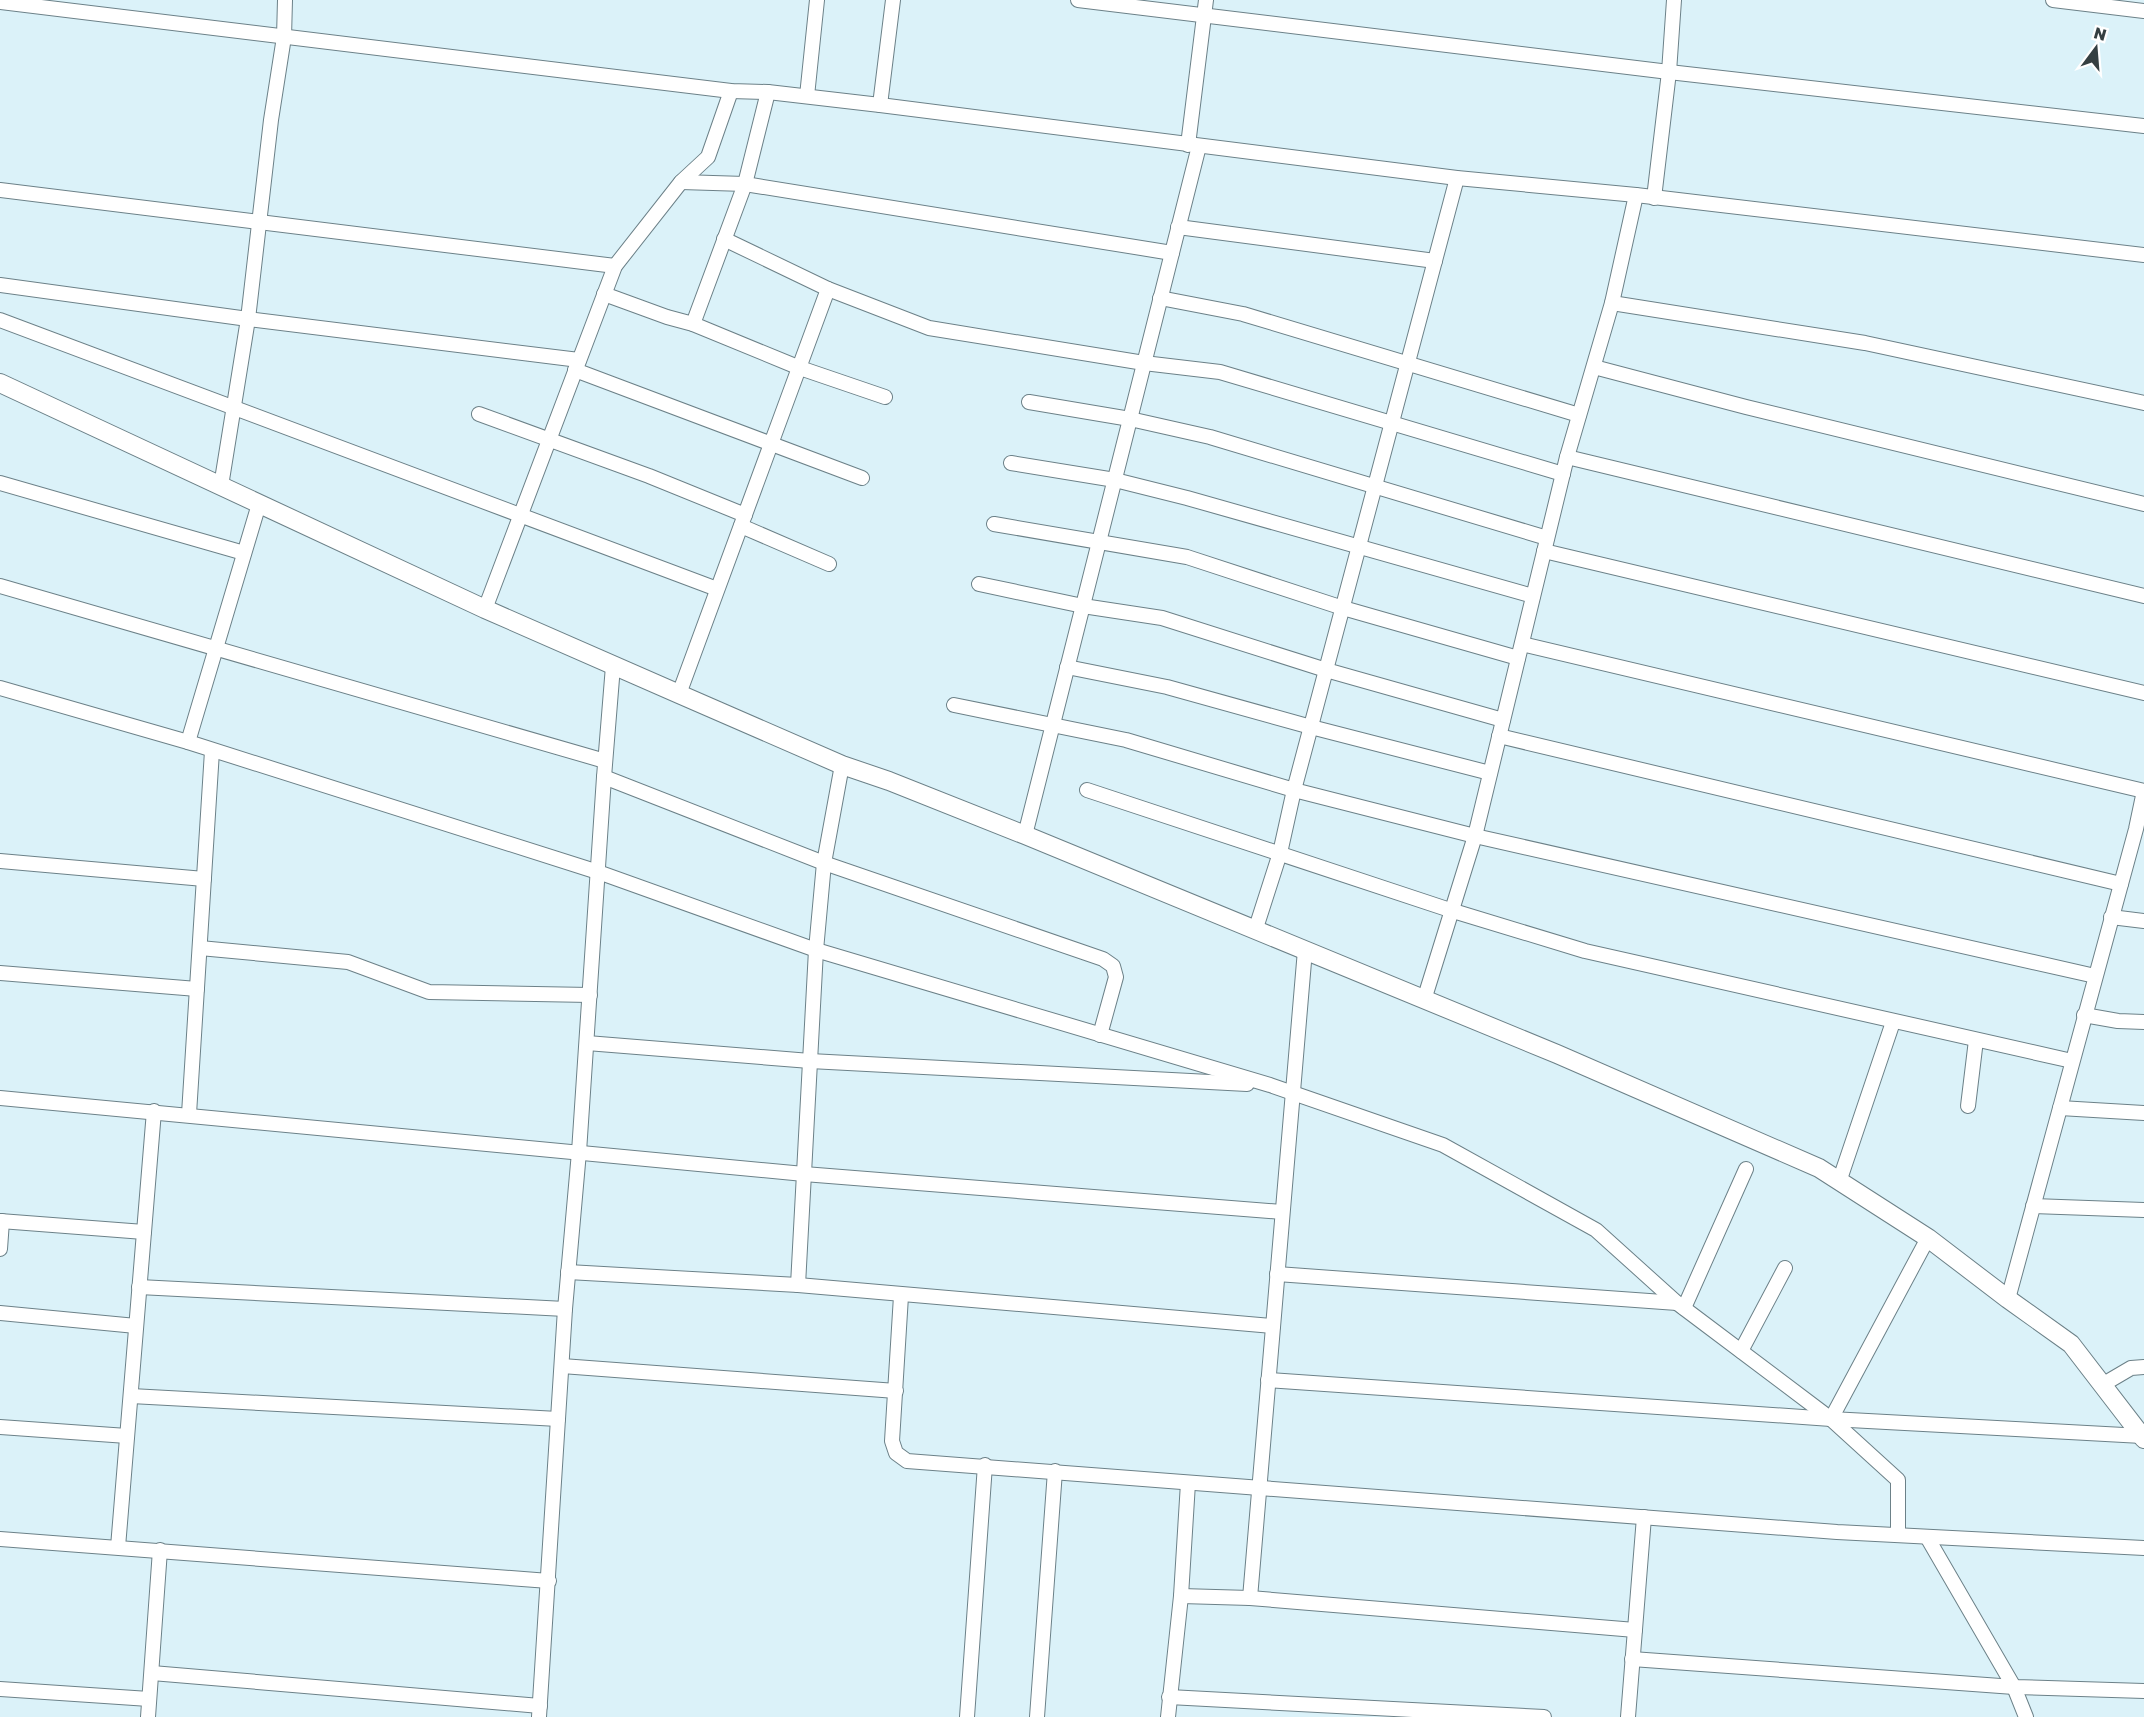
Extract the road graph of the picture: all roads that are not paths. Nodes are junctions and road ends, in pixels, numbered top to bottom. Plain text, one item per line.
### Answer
1 (285, 0) edge
2 (817, 0) edge
3 (893, 0) edge
4 (1078, 0) edge
5 (1206, 0) edge
6 (1674, 0) edge
7 (2053, 0) edge
8 (0, 2) edge
9 (2144, 11) edge
10 (1204, 16) junction
11 (284, 38) junction
12 (1669, 72) junction
13 (731, 91) junction
14 (768, 92) junction
15 (807, 96) junction
16 (880, 105) junction
17 (2144, 126) edge
18 (1193, 146) junction
19 (1457, 178) junction
20 (681, 182) junction
21 (745, 184) junction
22 (0, 190) edge
23 (1636, 195) junction
24 (1654, 198) junction
25 (259, 223) junction
26 (1178, 227) junction
27 (724, 239) junction
28 (1172, 253) junction
29 (2144, 255) edge
30 (1435, 261) junction
31 (615, 266) junction
32 (0, 285) edge
33 (828, 289) junction
34 (604, 294) junction
35 (1160, 298) junction
36 (1612, 303) junction
37 (248, 319) junction
38 (0, 320) edge
39 (693, 324) junction
40 (1144, 363) junction
41 (1408, 363) junction
42 (577, 365) junction
43 (1594, 367) junction
44 (800, 368) junction
45 (0, 383) edge
46 (885, 397) dead end
47 (1029, 402) dead end
48 (2144, 403) edge
49 (234, 408) junction
50 (479, 414) dead end
51 (1579, 415) junction
52 (1130, 419) junction
53 (1392, 422) junction
54 (548, 440) junction
55 (771, 443) junction
56 (1567, 457) junction
57 (1011, 463) dead end
58 (1563, 474) junction
59 (862, 478) dead end
60 (1114, 480) junction
61 (0, 483) edge
62 (1375, 485) junction
63 (221, 486) junction
64 (259, 504) junction
65 (2144, 504) edge
66 (519, 516) junction
67 (743, 520) junction
68 (994, 524) dead end
69 (1099, 543) junction
70 (1545, 545) junction
71 (1359, 546) junction
72 (244, 553) junction
73 (829, 564) dead end
74 (979, 584) dead end
75 (0, 586) edge
76 (717, 589) junction
77 (1533, 596) junction
78 (2144, 596) edge
79 (1083, 606) junction
80 (1343, 608) junction
81 (484, 609) junction
82 (1522, 644) junction
83 (216, 648) junction
84 (1518, 658) junction
85 (613, 666) junction
86 (1067, 668) junction
87 (1326, 670) junction
88 (0, 688) edge
89 (2144, 693) edge
90 (679, 694) junction
91 (954, 705) dead end
92 (1503, 720) junction
93 (1053, 724) junction
94 (1311, 728) junction
95 (1499, 736) junction
96 (188, 742) junction
97 (212, 751) junction
98 (605, 761) junction
99 (842, 765) junction
100 (1490, 773) junction
101 (604, 777) junction
102 (1087, 790) dead end
103 (1294, 790) junction
104 (2144, 791) edge
105 (2140, 830) edge
106 (1025, 835) junction
107 (1475, 836) junction
108 (1280, 853) junction
109 (0, 861) edge
110 (824, 863) junction
111 (598, 872) junction
112 (204, 879) junction
113 (2121, 884) junction
114 (1450, 910) junction
115 (2111, 917) junction
116 (2144, 921) edge
117 (1255, 930) junction
118 (200, 948) junction
119 (816, 950) junction
120 (1305, 950) junction
121 (0, 973) edge
122 (2095, 976) junction
123 (197, 989) junction
124 (590, 995) junction
125 (1424, 1000) junction
126 (2084, 1015) junction
127 (1893, 1022) junction
128 (2144, 1022) edge
129 (1100, 1035) junction
130 (1976, 1040) junction
131 (587, 1043) junction
132 (810, 1061) junction
133 (2072, 1061) junction
134 (1270, 1085) junction
135 (1292, 1092) junction
136 (0, 1098) edge
137 (1968, 1106) dead end
138 (2060, 1108) junction
139 (154, 1111) junction
140 (2144, 1113) edge
141 (189, 1114) junction
142 (579, 1152) junction
143 (1746, 1169) dead end
144 (804, 1174) junction
145 (1839, 1182) junction
146 (2033, 1206) junction
147 (2144, 1210) edge
148 (1282, 1212) junction
149 (1, 1221) edge
150 (144, 1232) junction
151 (1928, 1238) junction
152 (0, 1249) edge
153 (1785, 1268) dead end
154 (568, 1272) junction
155 (1277, 1274) junction
156 (798, 1286) junction
157 (140, 1287) junction
158 (902, 1296) junction
159 (2008, 1299) junction
160 (1681, 1305) junction
161 (565, 1309) junction
162 (0, 1313) edge
163 (136, 1326) junction
164 (1273, 1326) junction
165 (1741, 1350) junction
166 (562, 1366) junction
167 (2144, 1367) edge
168 (1268, 1380) junction
169 (2103, 1385) junction
170 (896, 1390) junction
171 (131, 1396) junction
172 (558, 1419) junction
173 (1831, 1419) junction
174 (0, 1427) edge
175 (127, 1436) junction
176 (2143, 1437) edge
177 (985, 1465) junction
178 (1055, 1471) junction
179 (1188, 1483) junction
180 (1259, 1488) junction
181 (1644, 1517) junction
182 (1898, 1535) junction
183 (1927, 1537) junction
184 (0, 1539) edge
185 (118, 1547) junction
186 (2144, 1548) edge
187 (160, 1550) junction
188 (549, 1581) junction
189 (1181, 1596) junction
190 (1250, 1598) junction
191 (1635, 1630) junction
192 (1632, 1659) junction
193 (152, 1673) junction
194 (2014, 1687) junction
195 (0, 1689) edge
196 (2144, 1691) edge
197 (1169, 1697) junction
198 (149, 1699) junction
199 (539, 1712) edge
200 (148, 1717) edge
201 (967, 1717) edge
202 (1037, 1717) edge
203 (1168, 1717) edge
204 (1544, 1717) edge
205 (1628, 1717) edge
206 (2026, 1717) edge

1 - 11 street
2 - 15 street
3 - 16 street
4 - 10 street
5 - 10 street
6 - 12 street
7 - 9 street
8 - 11 street
10 - 12 street
10 - 18 street
11 - 13 street
11 - 25 street
12 - 17 street
12 - 24 street
13 - 14 street
13 - 20 street
14 - 15 street
14 - 21 street
15 - 16 street
16 - 18 street
18 - 19 street
18 - 26 street
19 - 23 street
19 - 30 street
20 - 21 street
20 - 31 street
21 - 27 street
21 - 28 street
22 - 25 street
23 - 24 street
23 - 36 street
24 - 29 street
25 - 31 street
25 - 37 street
26 - 28 street
26 - 30 street
27 - 33 street
27 - 39 street
28 - 35 street
30 - 41 street
31 - 34 street
32 - 37 street
33 - 40 street
33 - 44 street
34 - 39 street
34 - 42 street
35 - 40 street
35 - 41 street
36 - 43 street
36 - 48 street
37 - 42 street
37 - 49 street
38 - 49 street
39 - 44 street
40 - 52 street
40 - 53 street
41 - 51 street
41 - 53 street
42 - 54 street
42 - 55 street
43 - 51 street
43 - 65 street
44 - 46 street
44 - 55 street
45 - 63 main road
47 - 52 street
49 - 63 street
49 - 66 street
50 - 54 street
51 - 56 street
52 - 60 street
52 - 62 street
53 - 58 street
53 - 62 street
54 - 66 street
54 - 67 street
55 - 59 street
55 - 67 street
56 - 58 street
56 - 78 street
57 - 60 street
58 - 70 street
60 - 69 street
60 - 71 street
61 - 72 street
62 - 70 street
62 - 71 street
63 - 64 main road
64 - 72 street
64 - 81 main road
66 - 76 street
66 - 81 street
67 - 73 street
67 - 76 street
68 - 69 street
69 - 79 street
69 - 80 street
70 - 77 street
70 - 89 street
71 - 77 street
71 - 80 street
72 - 83 street
74 - 79 street
75 - 83 street
76 - 90 street
77 - 82 street
79 - 86 street
79 - 87 street
80 - 84 street
80 - 87 street
81 - 85 main road
82 - 84 street
82 - 104 street
83 - 96 street
83 - 98 street
84 - 92 street
85 - 90 main road
85 - 98 street
86 - 93 street
86 - 94 street
87 - 92 street
87 - 94 street
88 - 96 street
90 - 99 main road
91 - 93 street
92 - 95 street
93 - 103 street
93 - 106 street
94 - 100 street
94 - 103 street
95 - 100 street
95 - 113 street
96 - 97 street
97 - 111 street
97 - 112 street
98 - 101 street
99 - 106 main road
99 - 110 street
100 - 107 street
101 - 110 street
101 - 111 street
102 - 108 street
103 - 107 street
103 - 108 street
104 - 105 street
105 - 113 street
106 - 117 main road
107 - 114 street
107 - 122 street
108 - 114 street
108 - 117 street
109 - 112 street
110 - 119 street
110 - 129 street
111 - 119 street
111 - 124 street
112 - 118 street
113 - 115 street
114 - 125 street
114 - 127 street
115 - 116 street
115 - 122 street
117 - 120 main road
118 - 123 street
118 - 124 street
119 - 129 street
119 - 132 street
120 - 125 main road
120 - 135 street
121 - 123 street
122 - 126 street
123 - 141 street
124 - 131 street
125 - 145 main road
126 - 128 street
126 - 133 street
127 - 130 street
127 - 145 street
129 - 134 street
130 - 133 street
130 - 137 street
131 - 132 street
131 - 142 street
132 - 134 street
132 - 144 street
133 - 138 street
134 - 135 street
135 - 148 street
135 - 160 street
136 - 139 street
138 - 140 street
138 - 146 street
139 - 141 street
139 - 150 street
141 - 142 street
142 - 144 street
142 - 154 street
143 - 160 street
144 - 148 street
144 - 156 street
145 - 151 main road
146 - 147 street
146 - 159 street
148 - 155 street
149 - 150 street
149 - 152 street
150 - 157 street
151 - 159 main road
151 - 173 street
153 - 165 street
154 - 156 street
154 - 161 street
155 - 160 street
155 - 164 street
156 - 158 street
157 - 161 street
157 - 163 street
158 - 164 street
158 - 170 street
159 - 169 main road
160 - 165 street
161 - 166 street
162 - 163 street
163 - 171 street
164 - 168 street
165 - 173 street
166 - 170 street
166 - 172 street
167 - 169 street
168 - 173 street
168 - 180 street
169 - 176 main road
170 - 177 street
171 - 172 street
171 - 175 street
172 - 188 street
173 - 176 street
173 - 182 street
174 - 175 street
175 - 185 street
177 - 178 street
177 - 201 street
178 - 179 street
178 - 202 street
179 - 180 street
179 - 189 street
180 - 181 street
180 - 190 street
181 - 182 street
181 - 191 street
182 - 183 street
183 - 186 street
183 - 194 street
184 - 185 street
185 - 187 street
187 - 188 street
187 - 193 street
188 - 199 street
189 - 190 street
189 - 197 street
190 - 191 street
191 - 192 street
192 - 194 street
192 - 205 street
193 - 198 street
193 - 199 street
194 - 196 street
194 - 206 street
195 - 198 street
197 - 203 street
197 - 204 street
198 - 200 street

